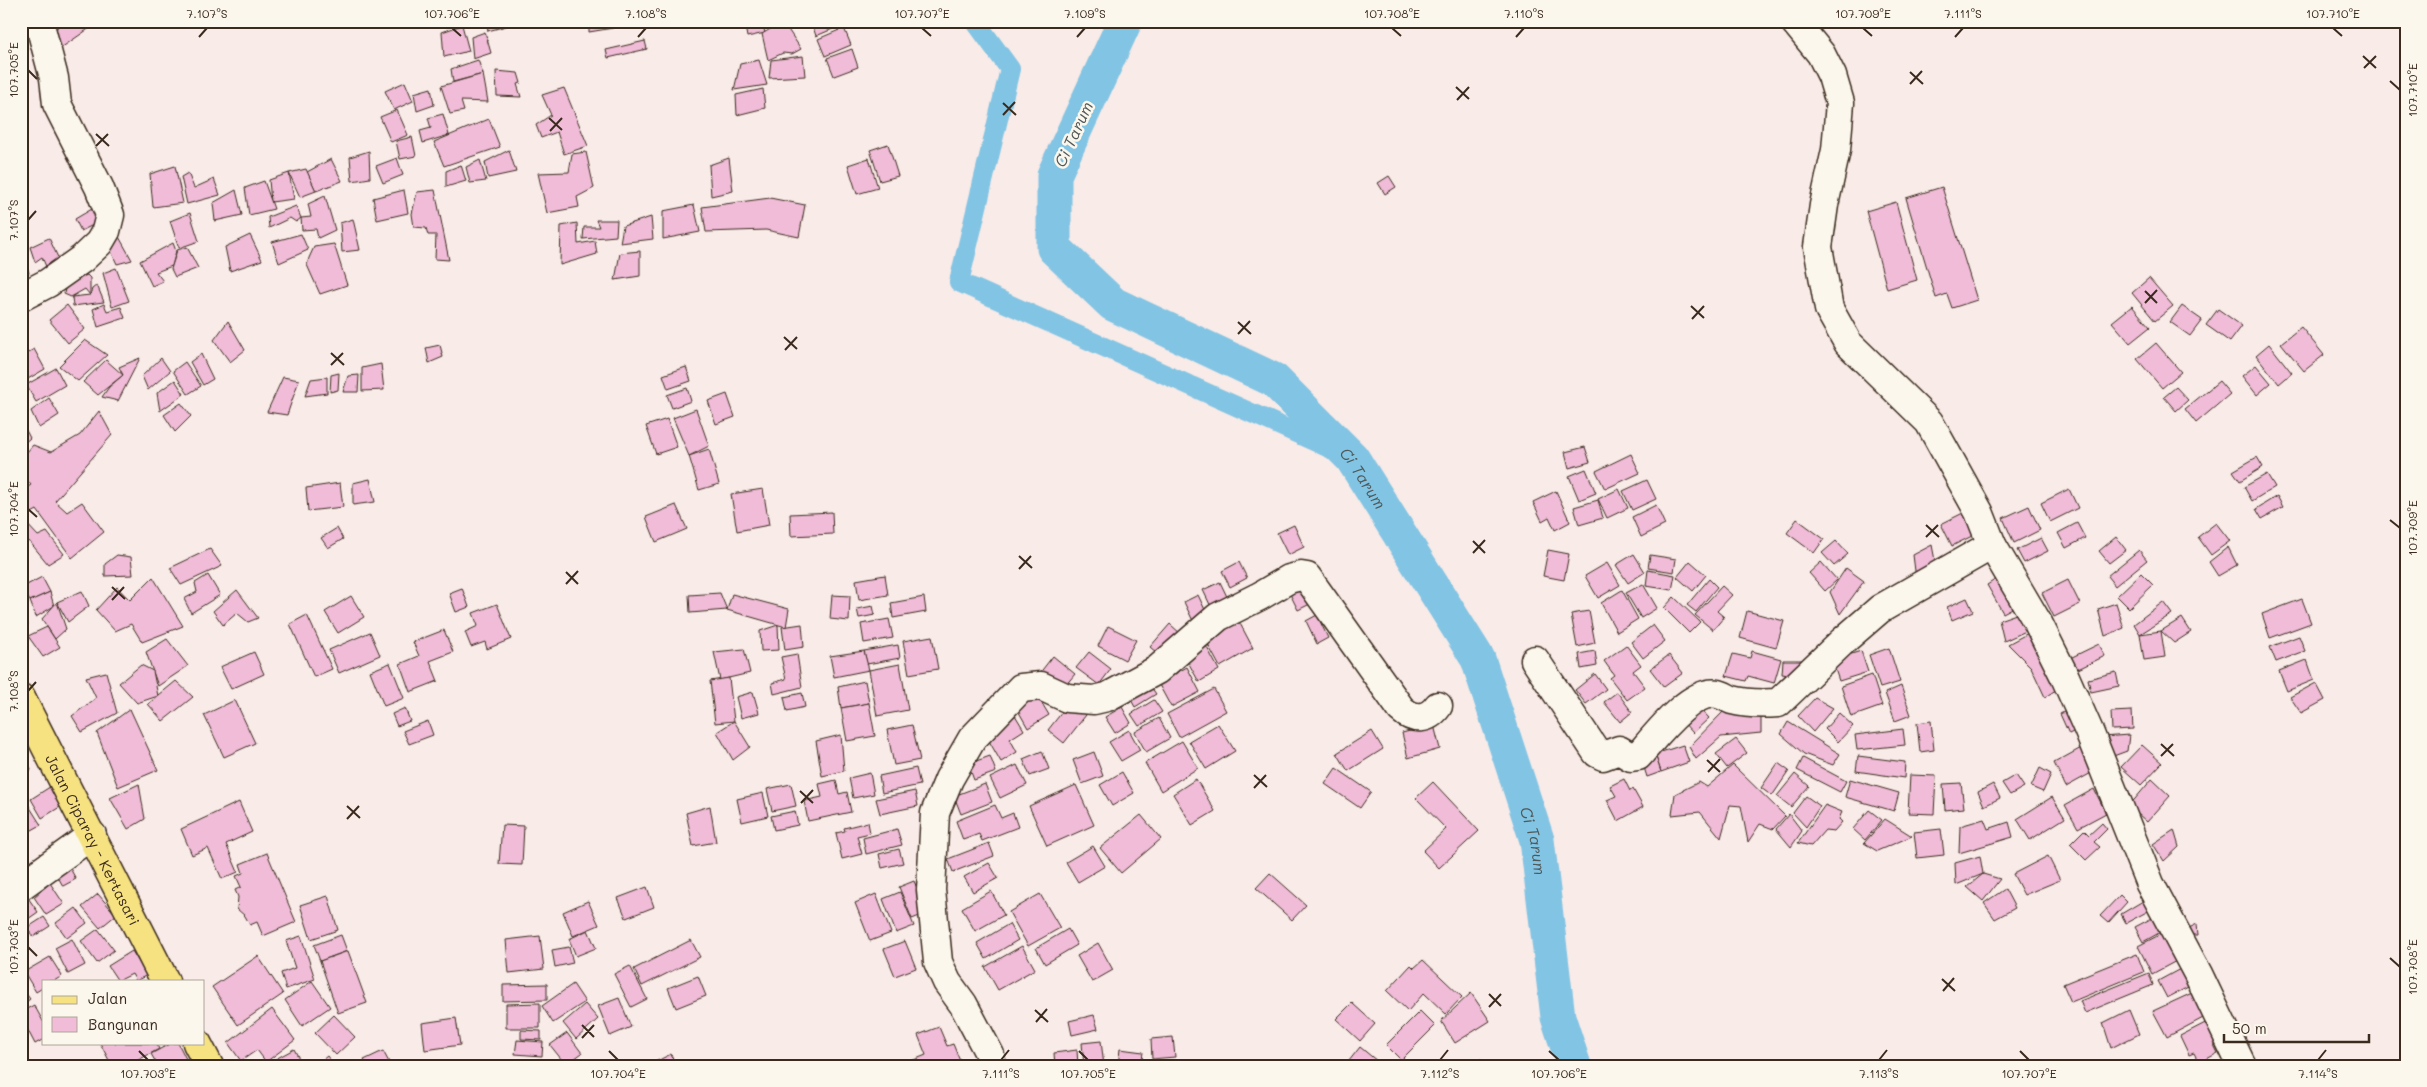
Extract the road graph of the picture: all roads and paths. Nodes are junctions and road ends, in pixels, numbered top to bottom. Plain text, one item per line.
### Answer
1 (39, 21) edge
2 (1794, 21) edge
3 (21, 297) edge
4 (1992, 545) junction
5 (1535, 660) dead end
6 (21, 698) edge
7 (1438, 706) dead end
8 (92, 834) junction
9 (21, 886) edge
10 (165, 980) edge
11 (198, 1044) edge
12 (209, 1066) edge
13 (992, 1066) edge
14 (2242, 1066) edge

1 - 3 street
2 - 4 street
4 - 5 street
4 - 14 street
6 - 8 main road, Jalan Ciparay - Kertasari
7 - 13 street
8 - 9 street
8 - 10 main road, Jalan Ciparay - Kertasari
11 - 12 main road

